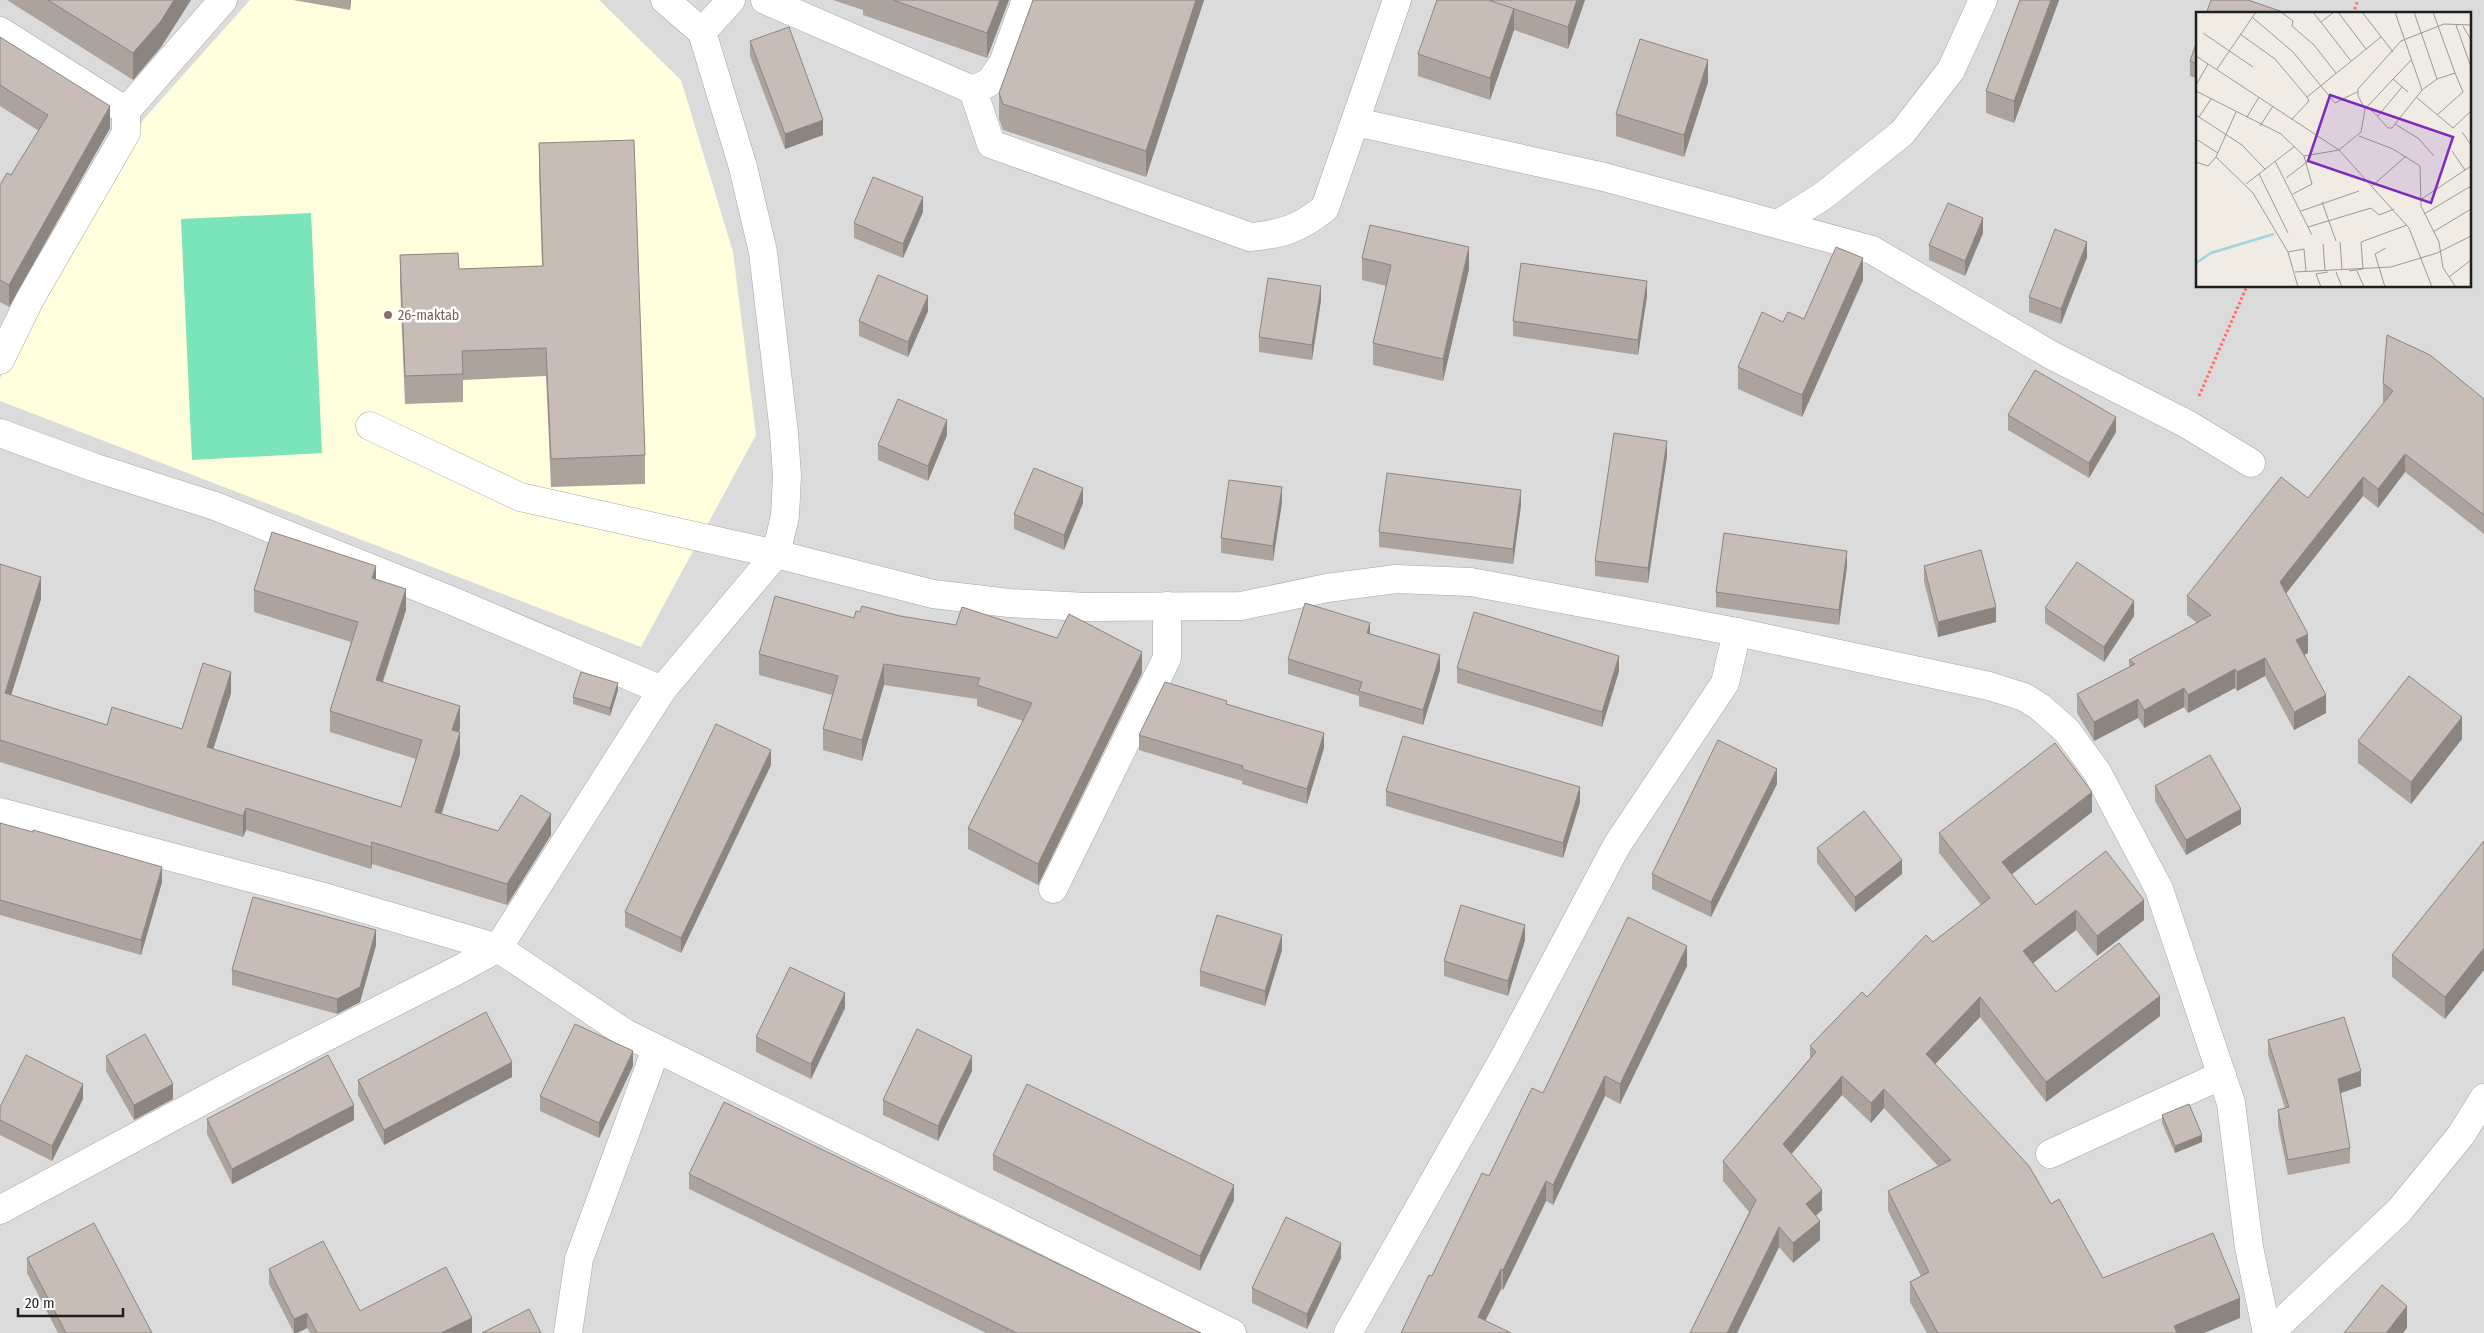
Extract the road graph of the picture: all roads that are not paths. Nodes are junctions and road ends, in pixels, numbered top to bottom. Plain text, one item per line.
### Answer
1 (223, 0) edge
2 (665, 0) edge
3 (730, 0) edge
4 (765, 0) edge
5 (1026, 0) edge
6 (1397, 0) edge
7 (1983, 0) edge
8 (0, 31) edge
9 (702, 32) junction
10 (973, 90) junction
11 (126, 111) junction
12 (1356, 122) junction
13 (1778, 224) junction
14 (0, 360) edge
15 (370, 426) dead end
16 (0, 433) edge
17 (2250, 463) dead end
18 (776, 554) junction
19 (1167, 606) junction
20 (1737, 632) junction
21 (662, 690) junction
22 (0, 812) edge
23 (1053, 889) dead end
24 (498, 948) junction
25 (656, 1049) junction
26 (2222, 1075) junction
27 (2484, 1098) edge
28 (2050, 1154) dead end
29 (0, 1210) edge
30 (568, 1333) edge
31 (1232, 1333) edge
32 (1348, 1333) edge
33 (2268, 1333) edge

1 - 11 street
2 - 9 street
3 - 9 street
4 - 10 street
5 - 10 street
6 - 12 street
7 - 13 street
8 - 11 street
9 - 18 street
10 - 12 street
11 - 14 street
12 - 13 street
13 - 17 street
15 - 18 street
16 - 21 street
18 - 19 street
18 - 21 street
19 - 20 street
19 - 23 street
20 - 26 street
20 - 32 street
21 - 24 street
22 - 24 street
24 - 25 street
24 - 29 street
25 - 30 street
25 - 31 street
26 - 28 street
26 - 33 street
27 - 33 street

